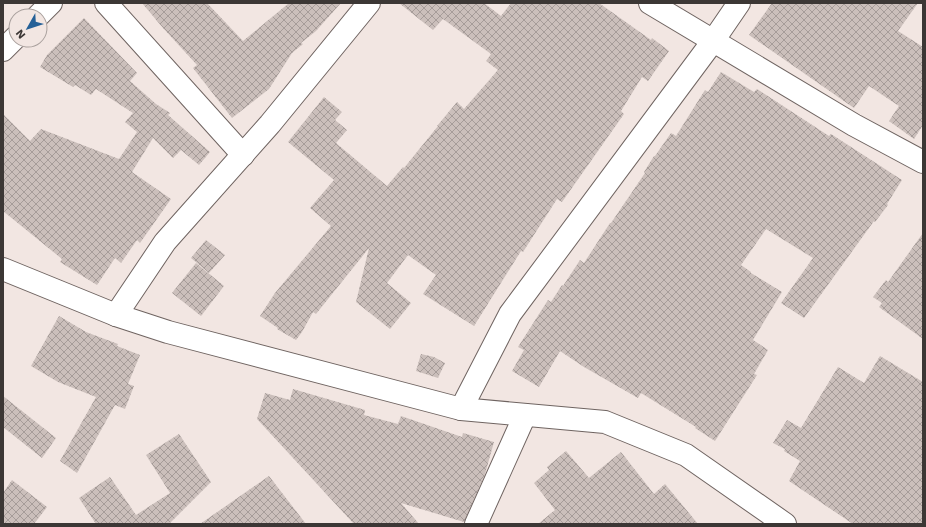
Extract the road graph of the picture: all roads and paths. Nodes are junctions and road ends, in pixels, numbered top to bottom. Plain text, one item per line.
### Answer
1 (106, 3) edge
2 (369, 3) edge
3 (650, 3) edge
4 (739, 3) edge
5 (712, 41) junction
6 (243, 155) junction
7 (923, 162) edge
8 (3, 269) edge
9 (116, 315) junction
10 (461, 409) junction
11 (524, 414) junction
12 (476, 524) edge
13 (785, 524) edge

1 - 6 street
2 - 6 street
3 - 5 street
4 - 5 street
5 - 7 street
5 - 10 street
6 - 9 street
8 - 9 street
9 - 10 street
10 - 11 street
11 - 12 street
11 - 13 street

